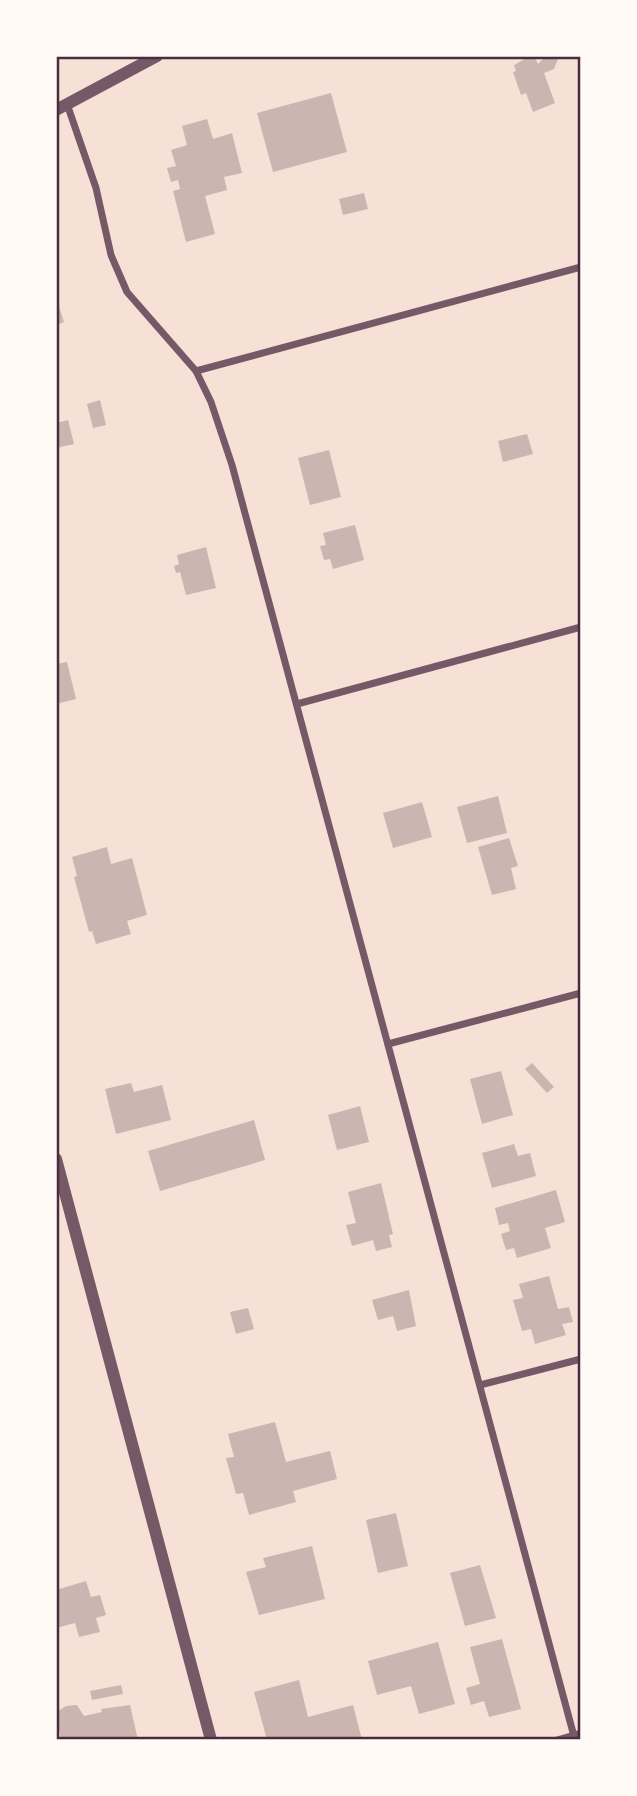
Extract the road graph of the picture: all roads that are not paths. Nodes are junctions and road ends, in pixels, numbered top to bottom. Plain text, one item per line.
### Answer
1 (157, 56) edge
2 (61, 107) edge
3 (581, 267) edge
4 (196, 370) junction
5 (581, 627) edge
6 (297, 704) junction
7 (581, 993) edge
8 (388, 1044) junction
9 (56, 1158) edge
10 (581, 1359) edge
11 (480, 1385) junction
12 (577, 1736) edge
13 (212, 1740) edge
14 (557, 1740) edge

1 - 2 street
2 - 4 street
3 - 4 street
4 - 6 street
5 - 6 street
6 - 8 street
7 - 8 street
8 - 11 street
9 - 13 street
10 - 11 street
11 - 12 street
12 - 14 street

